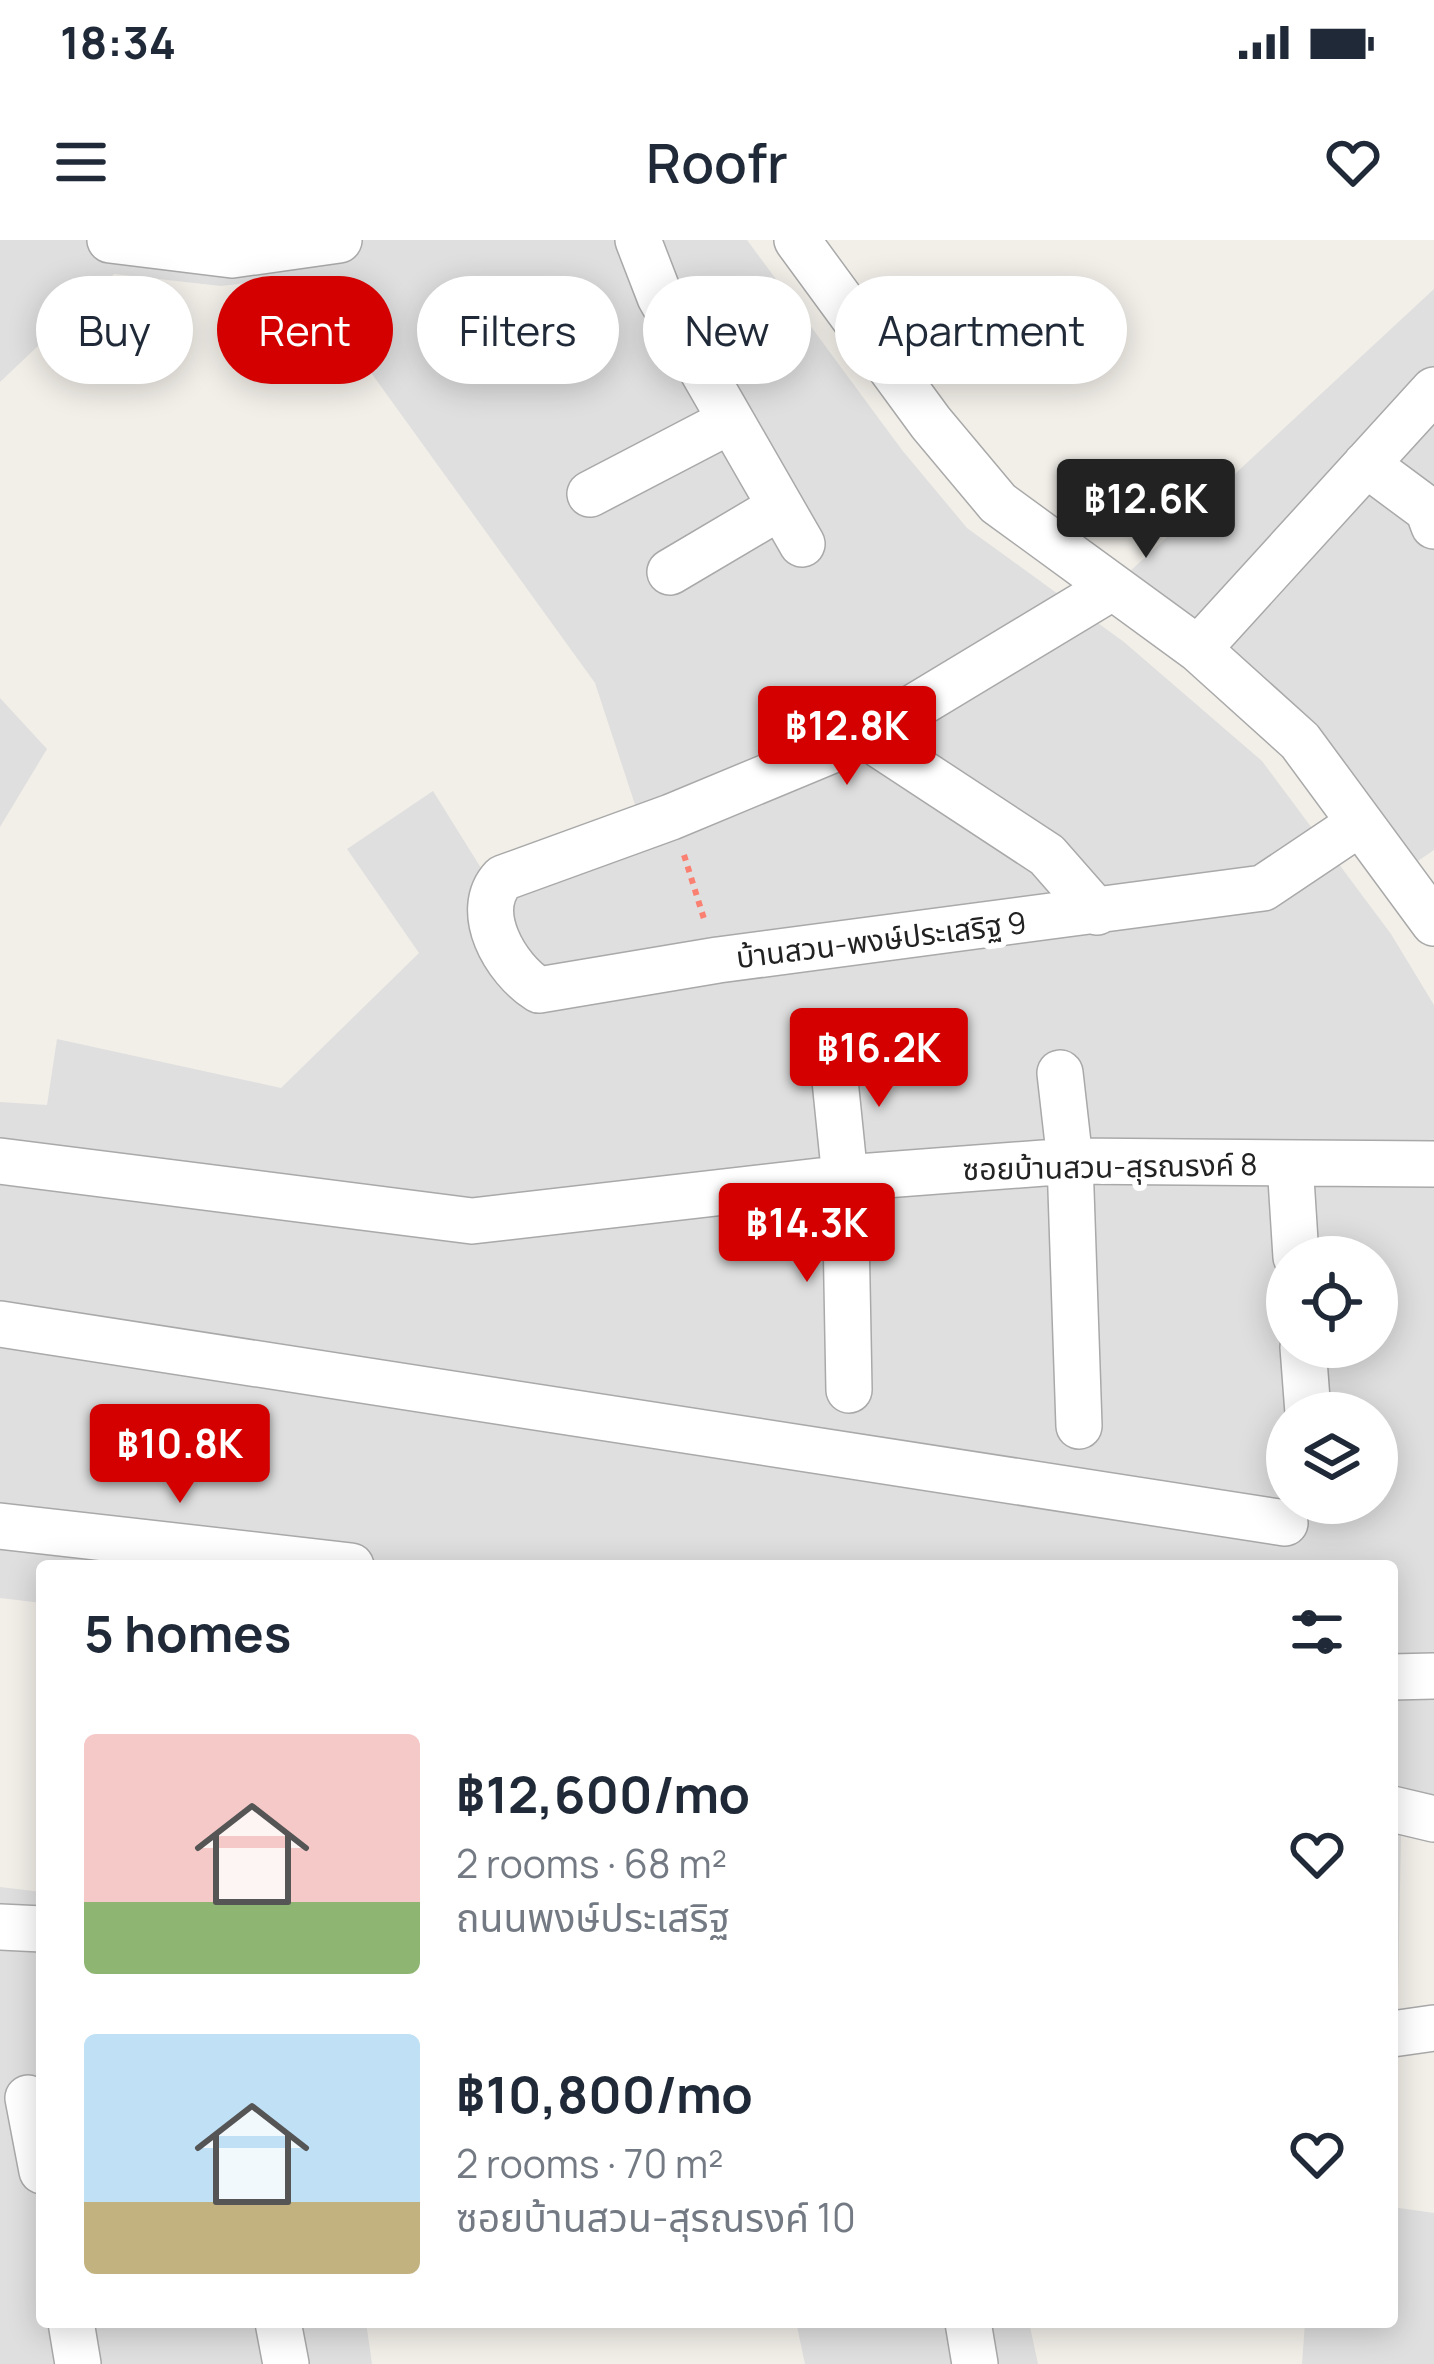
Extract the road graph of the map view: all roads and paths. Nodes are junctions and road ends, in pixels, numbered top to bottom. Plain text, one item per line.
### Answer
1 (110, 240) edge
2 (339, 240) edge
3 (638, 240) edge
4 (797, 240) edge
5 (1434, 390) edge
6 (730, 421) junction
7 (1366, 464) junction
8 (590, 494) dead end
9 (1434, 526) edge
10 (670, 572) dead end
11 (1113, 587) junction
12 (1198, 649) junction
13 (866, 736) junction
14 (671, 817) junction
15 (1360, 823) junction
16 (1097, 912) junction
17 (1433, 920) edge
18 (718, 960) junction
19 (832, 1052) dead end
20 (1060, 1073) dead end
21 (1070, 1161) junction
22 (0, 1162) edge
23 (1290, 1162) junction
24 (1434, 1163) edge
25 (845, 1178) junction
26 (1295, 1236) edge
27 (0, 1324) edge
28 (849, 1390) dead end
29 (1078, 1426) dead end
30 (1266, 1520) edge
31 (0, 1526) edge
32 (298, 1560) edge
33 (1434, 1676) edge
34 (1398, 1677) edge
35 (1398, 1810) edge
36 (1434, 1819) edge
37 (0, 1928) edge
38 (36, 1929) edge
39 (1434, 2028) edge
40 (1398, 2033) edge
41 (23, 2099) edge
42 (36, 2148) edge
43 (71, 2328) edge
44 (279, 2328) edge
45 (969, 2328) edge
46 (78, 2364) edge
47 (286, 2364) edge
48 (975, 2364) edge

1 - 2 street
3 - 6 street
4 - 11 street
5 - 7 street
6 - 8 street
6 - 10 street
7 - 9 street
7 - 12 street
11 - 12 street
11 - 13 street
12 - 15 street
13 - 14 street
13 - 16 street
14 - 18 path
14 - 18 street, บ้านสวน-พงษ์ประเสริฐ 9
15 - 16 street, บ้านสวน-พงษ์ประเสริฐ 9
15 - 17 street
16 - 18 street, บ้านสวน-พงษ์ประเสริฐ 9
19 - 25 street
20 - 21 street
21 - 23 street, ซอยบ้านสวน-สุรณรงค์ 8
21 - 25 street, ซอยบ้านสวน-สุรณรงค์ 8
21 - 29 street
22 - 25 street, ซอยบ้านสวน-สุรณรงค์ 8
23 - 24 street, ซอยบ้านสวน-สุรณรงค์ 8
23 - 26 street
25 - 28 street
27 - 30 street
31 - 32 street
33 - 34 street
35 - 36 street
37 - 38 street
39 - 40 street
41 - 42 street
43 - 46 street
44 - 47 street
45 - 48 street

